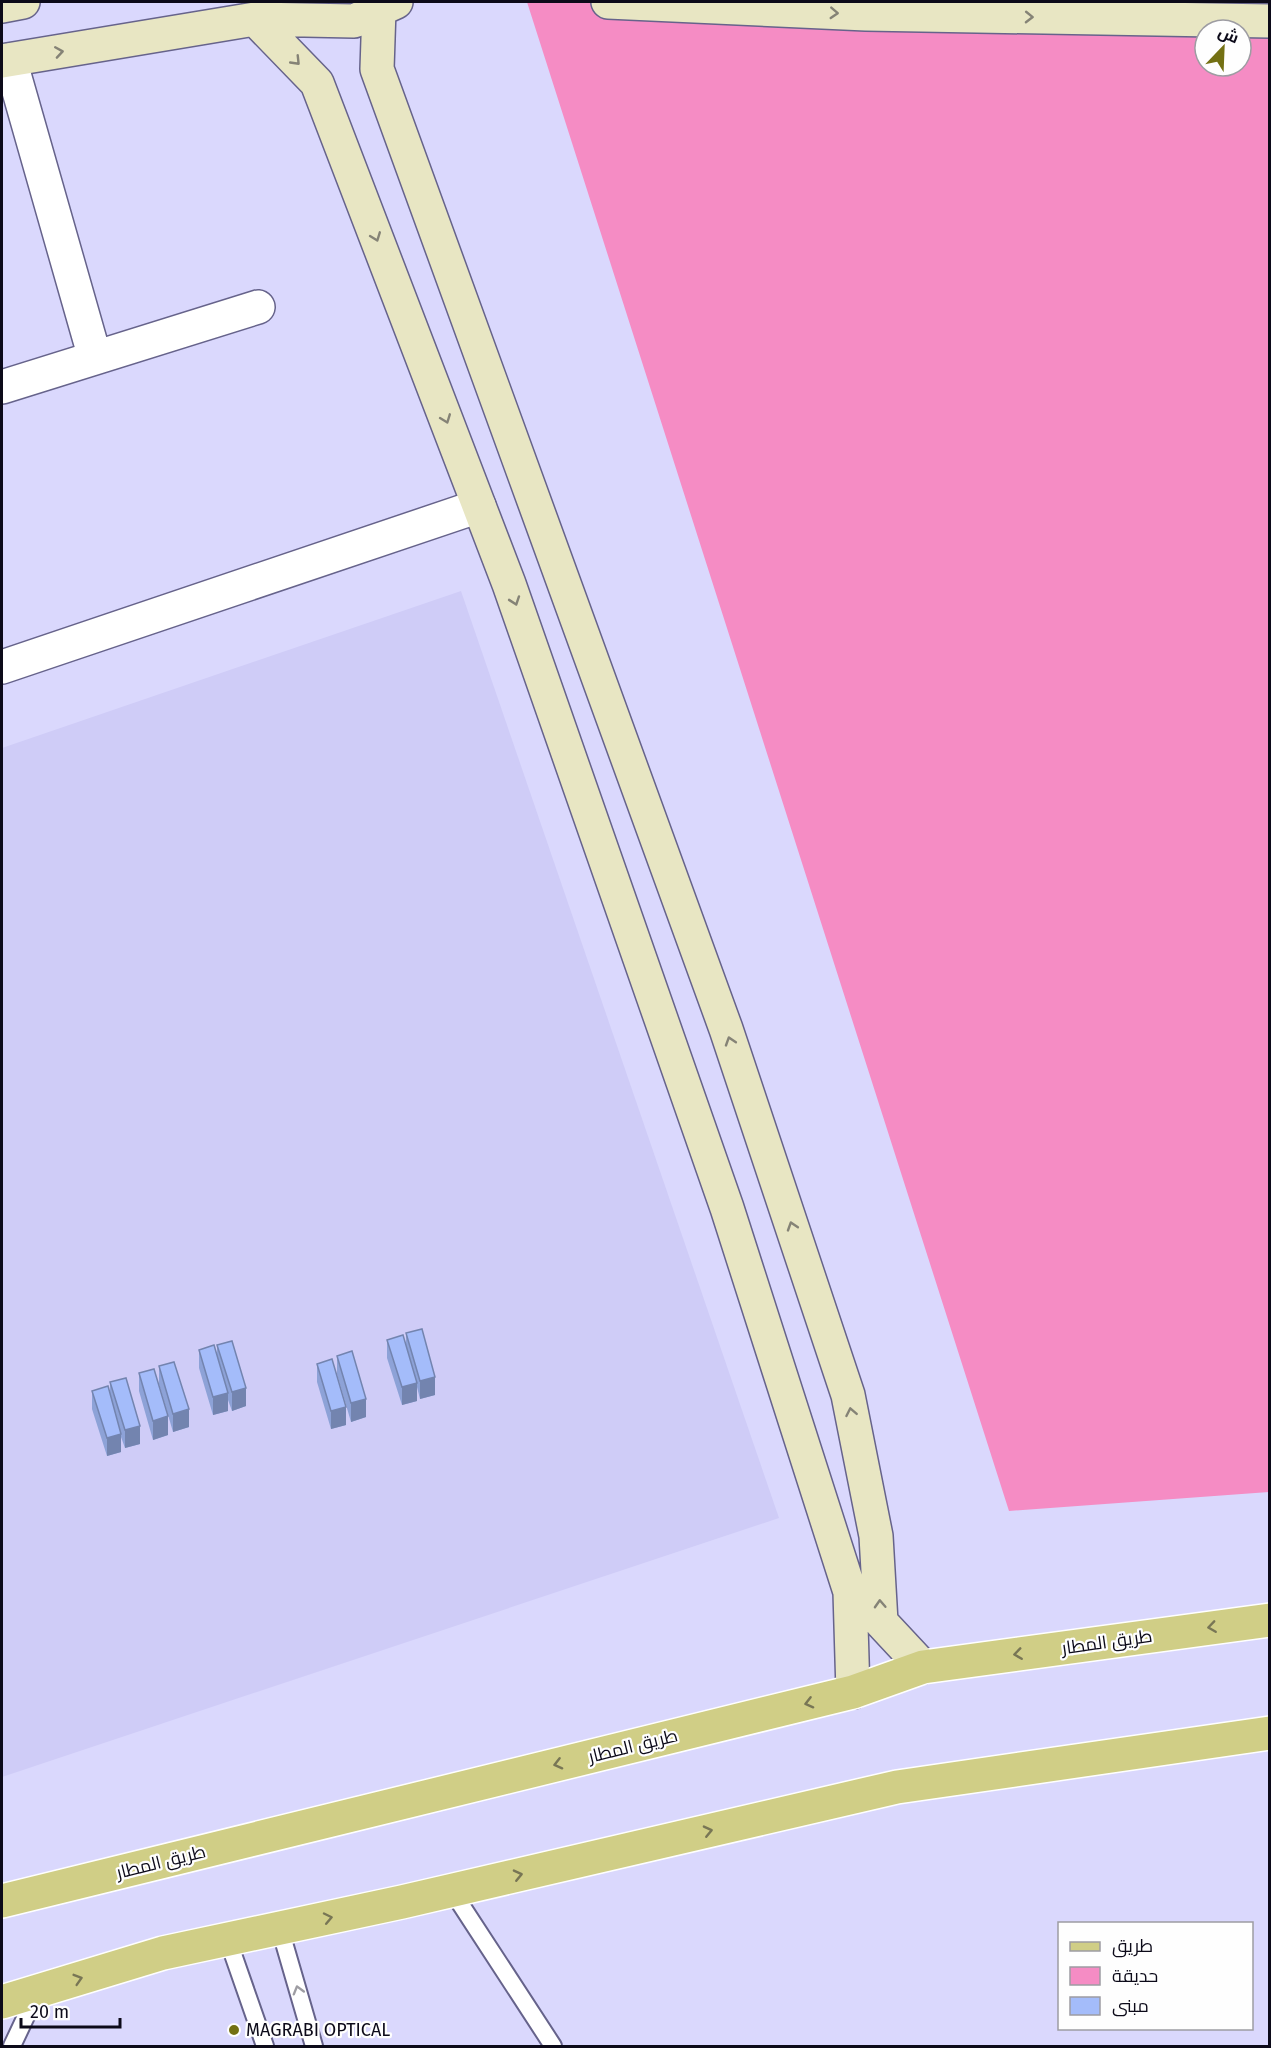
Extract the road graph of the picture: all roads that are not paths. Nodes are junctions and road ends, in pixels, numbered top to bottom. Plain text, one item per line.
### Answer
1 (23, 2) edge
2 (608, 2) edge
3 (388, 5) edge
4 (2, 6) edge
5 (255, 19) junction
6 (1269, 21) edge
7 (6, 61) edge
8 (258, 307) dead end
9 (95, 358) junction
10 (2, 387) edge
11 (479, 506) junction
12 (2, 667) edge
13 (1269, 1620) edge
14 (923, 1667) junction
15 (853, 1692) junction
16 (1269, 1733) edge
17 (452, 1891) junction
18 (2, 1901) edge
19 (280, 1929) junction
20 (228, 1940) junction
21 (38, 1991) junction
22 (2, 2002) edge
23 (546, 2045) edge
24 (12, 2046) edge
25 (265, 2046) edge
26 (314, 2046) edge

1 - 4 main road
2 -> 6 main road
3 - 5 main road
14 -> 3 main road
7 -> 5 main road
5 -> 11 main road
7 - 9 street
8 - 9 street
9 - 10 street
11 - 12 street
11 -> 15 main road
13 -> 14 main road, طريق المطار
14 - 15 main road, طريق المطار
15 -> 18 main road, طريق المطار
17 -> 16 main road
19 -> 17 main road
17 - 23 lane
19 - 20 main road
26 -> 19 lane
21 -> 20 main road
20 - 25 lane
21 - 22 main road
21 - 24 lane

